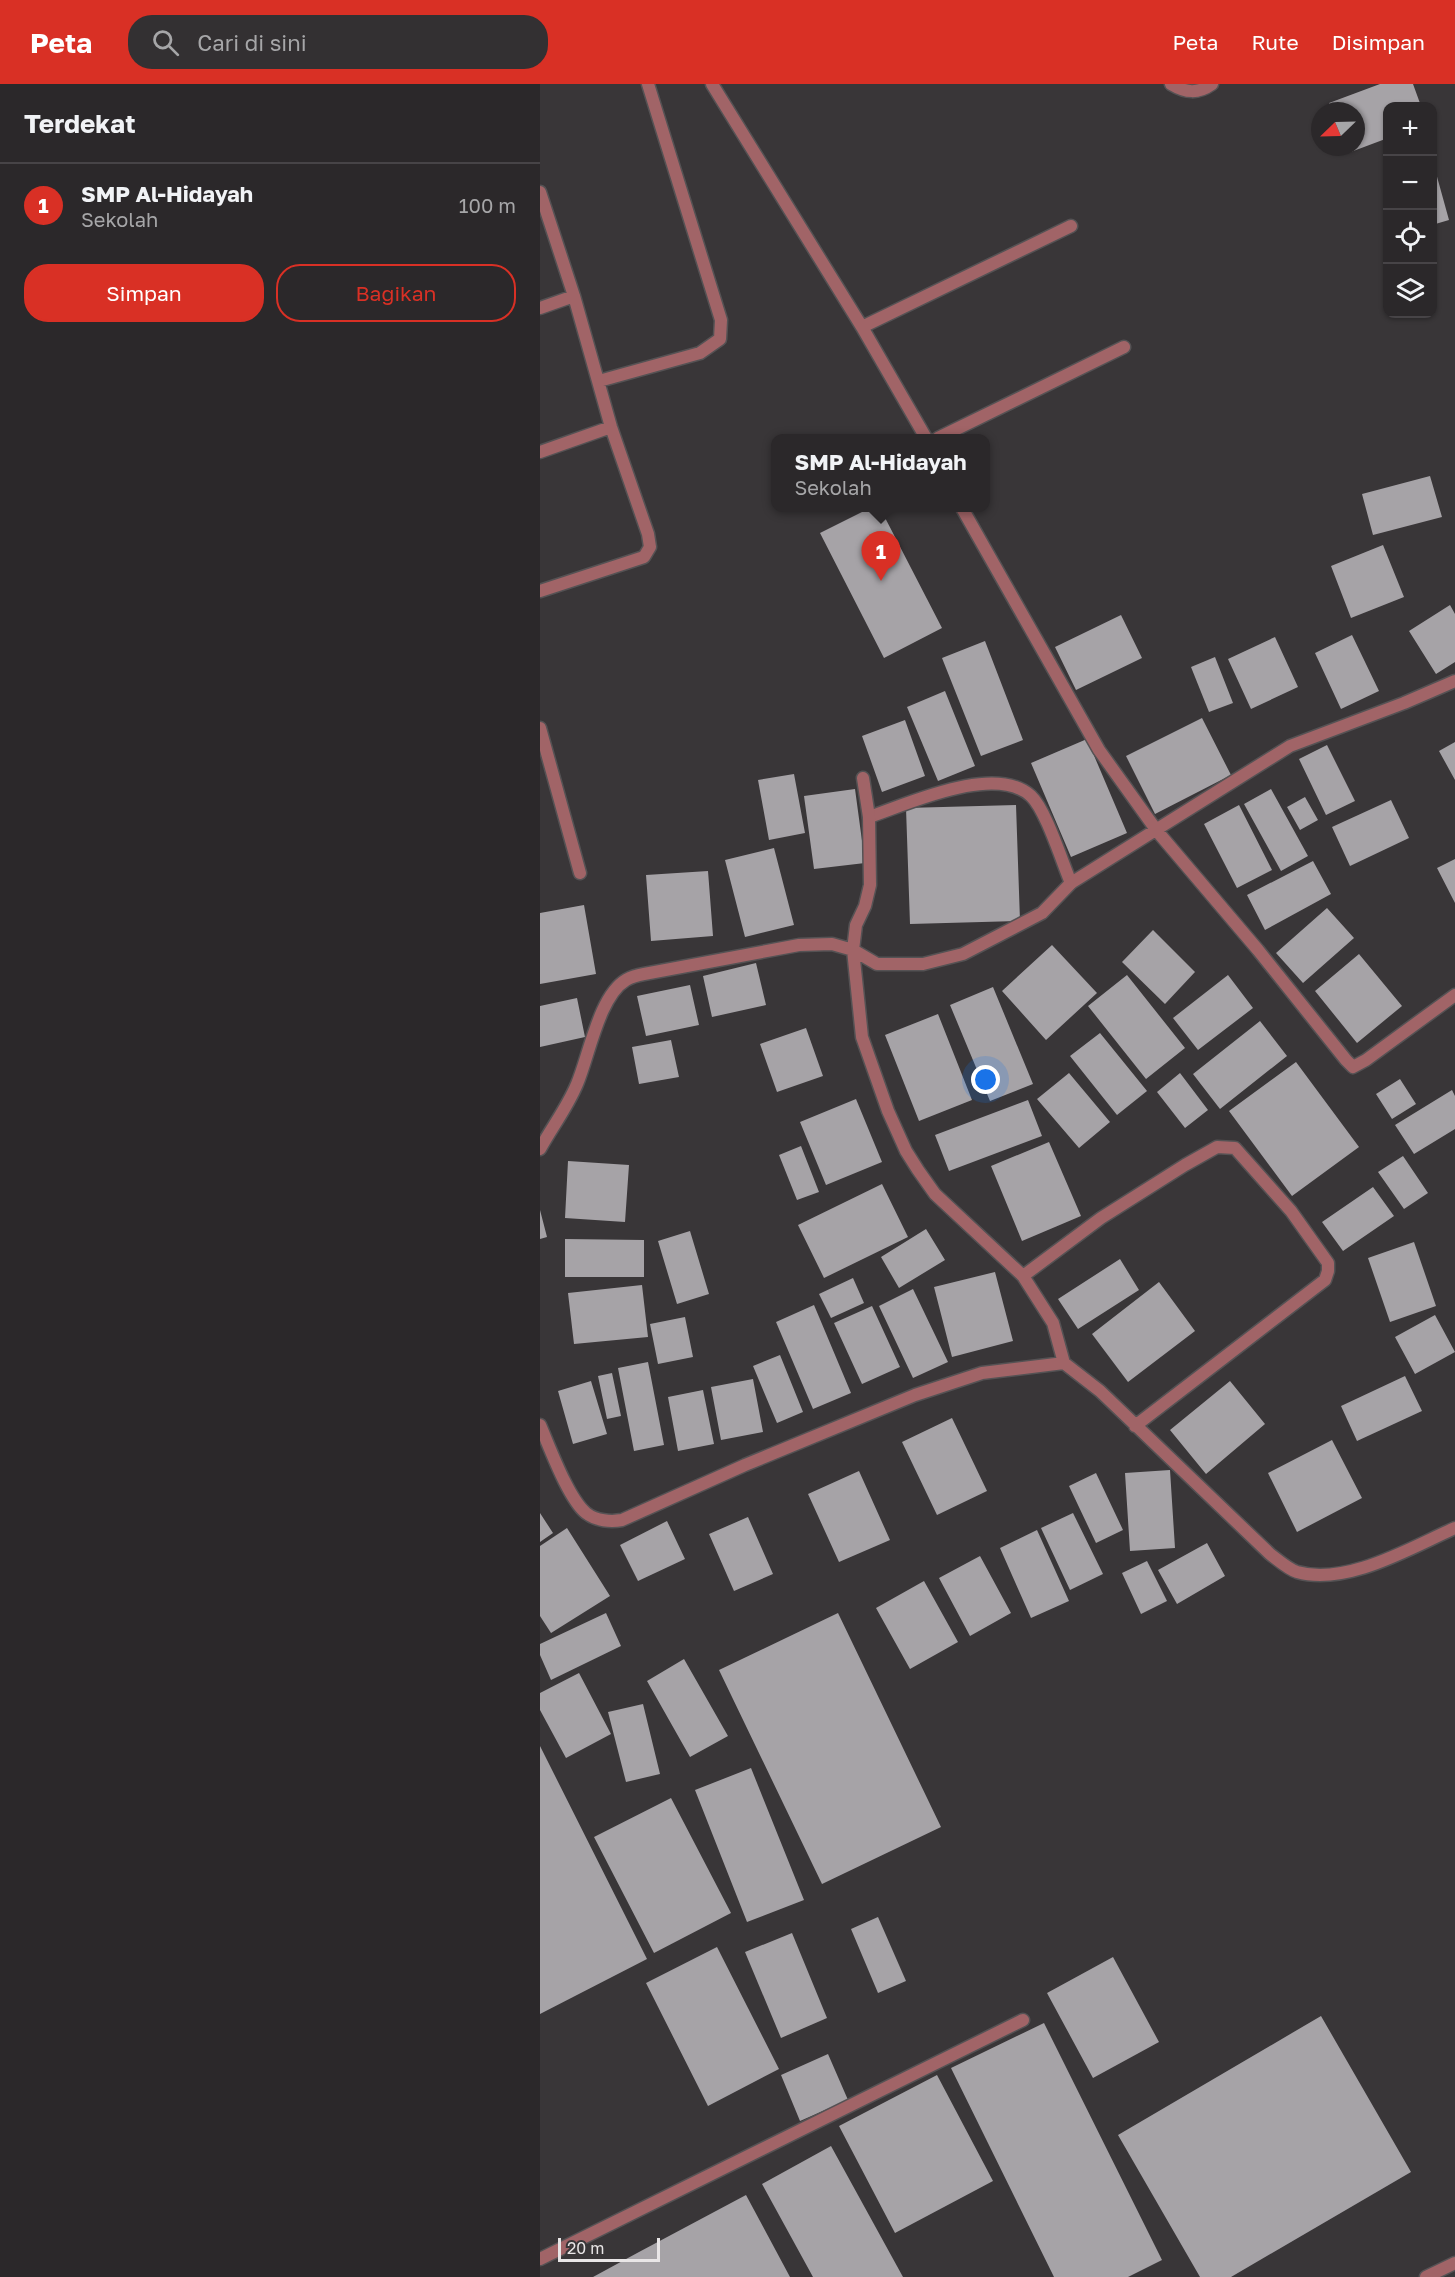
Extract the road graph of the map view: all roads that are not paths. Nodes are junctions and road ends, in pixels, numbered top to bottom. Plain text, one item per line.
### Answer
1 (648, 84) edge
2 (712, 84) edge
3 (1171, 84) edge
4 (1212, 84) edge
5 (540, 192) edge
6 (1071, 226) dead end
7 (574, 296) junction
8 (540, 308) edge
9 (862, 327) junction
10 (1124, 347) dead end
11 (599, 381) junction
12 (611, 427) junction
13 (924, 434) edge
14 (946, 434) edge
15 (540, 452) edge
16 (965, 512) edge
17 (540, 591) edge
18 (1455, 681) edge
19 (540, 728) edge
20 (863, 778) dead end
21 (869, 817) junction
22 (1157, 831) junction
23 (580, 873) dead end
24 (1071, 883) junction
25 (853, 950) junction
26 (1455, 995) edge
27 (540, 1149) edge
28 (1023, 1276) junction
29 (1064, 1363) junction
30 (540, 1425) edge
31 (1135, 1426) junction
32 (1455, 1528) edge
33 (1023, 2020) dead end
34 (540, 2259) edge
35 (1455, 2263) edge
36 (1426, 2277) edge

1 - 11 street
2 - 9 street
3 - 4 street
5 - 7 street
6 - 9 street
7 - 8 street
7 - 11 street
9 - 13 street
10 - 14 street
11 - 12 street
12 - 15 street
12 - 17 street
16 - 22 street
18 - 22 street
19 - 23 street
20 - 21 street
21 - 24 street
21 - 25 street
22 - 24 street
22 - 26 street
24 - 25 street
25 - 27 street
25 - 28 street
28 - 29 street
28 - 31 street
29 - 30 street
29 - 31 street
31 - 32 street
33 - 34 street
35 - 36 street

